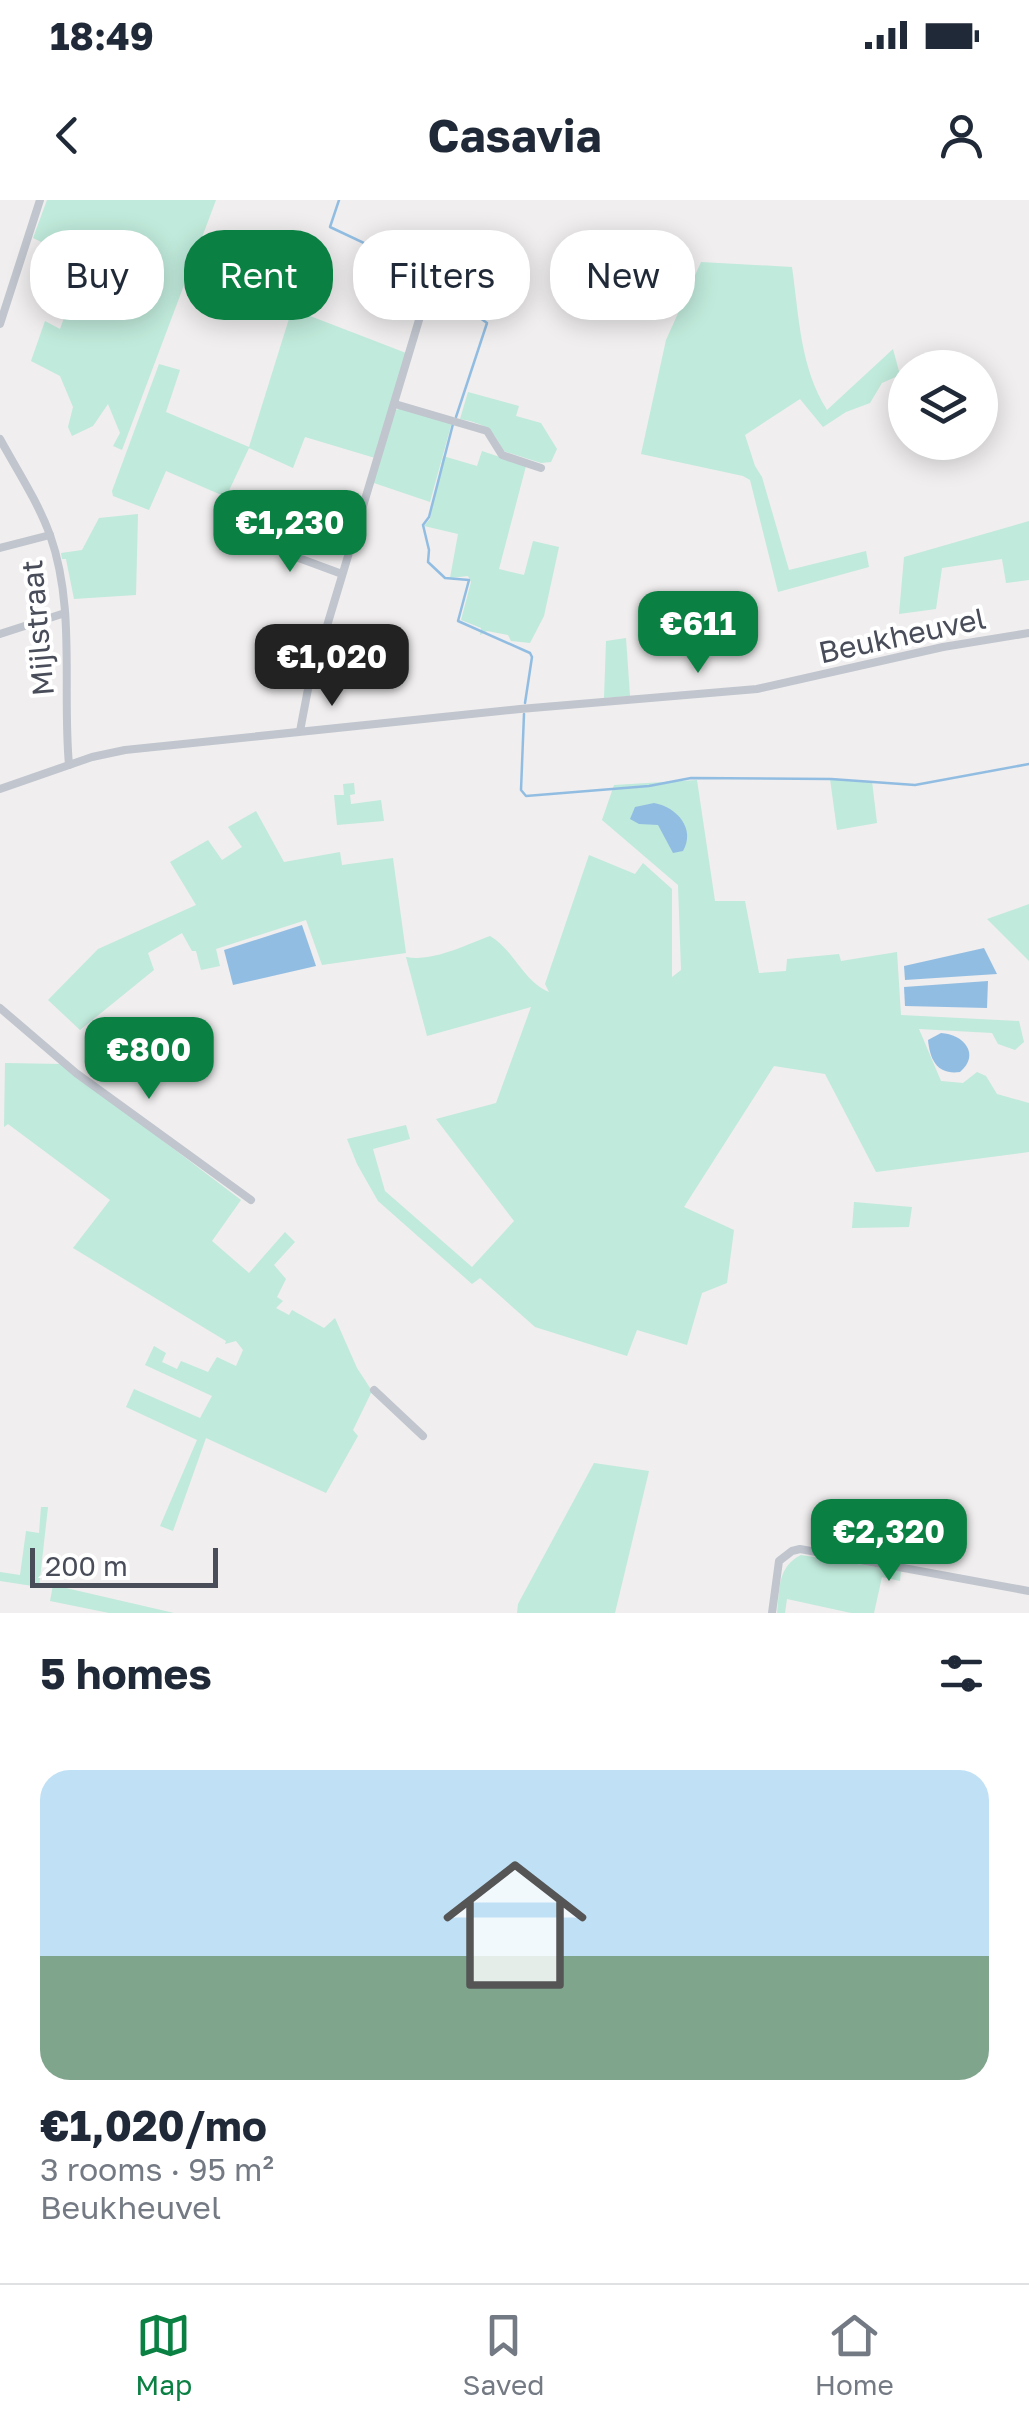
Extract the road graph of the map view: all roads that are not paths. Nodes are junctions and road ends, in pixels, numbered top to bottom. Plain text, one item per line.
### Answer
1 (40, 200) edge
2 (420, 320) edge
3 (0, 324) edge
4 (396, 404) junction
5 (0, 439) edge
6 (541, 468) dead end
7 (50, 535) junction
8 (250, 540) dead end
9 (0, 548) edge
10 (342, 574) junction
11 (65, 613) junction
12 (1029, 633) edge
13 (0, 634) edge
14 (300, 731) junction
15 (69, 765) junction
16 (0, 789) edge
17 (0, 1008) edge
18 (251, 1200) dead end
19 (374, 1390) dead end
20 (423, 1436) dead end
21 (1029, 1590) edge
22 (772, 1613) edge

1 - 3 street
2 - 4 street
4 - 6 street
4 - 10 street
5 - 7 street, Mijlstraat
7 - 9 street
7 - 11 street, Mijlstraat
8 - 10 street
10 - 14 street
11 - 13 street
11 - 15 street, Mijlstraat
12 - 14 street, Beukheuvel
14 - 15 street, Beukheuvel
15 - 16 street, Beukheuvel
17 - 18 street
19 - 20 street
21 - 22 street

